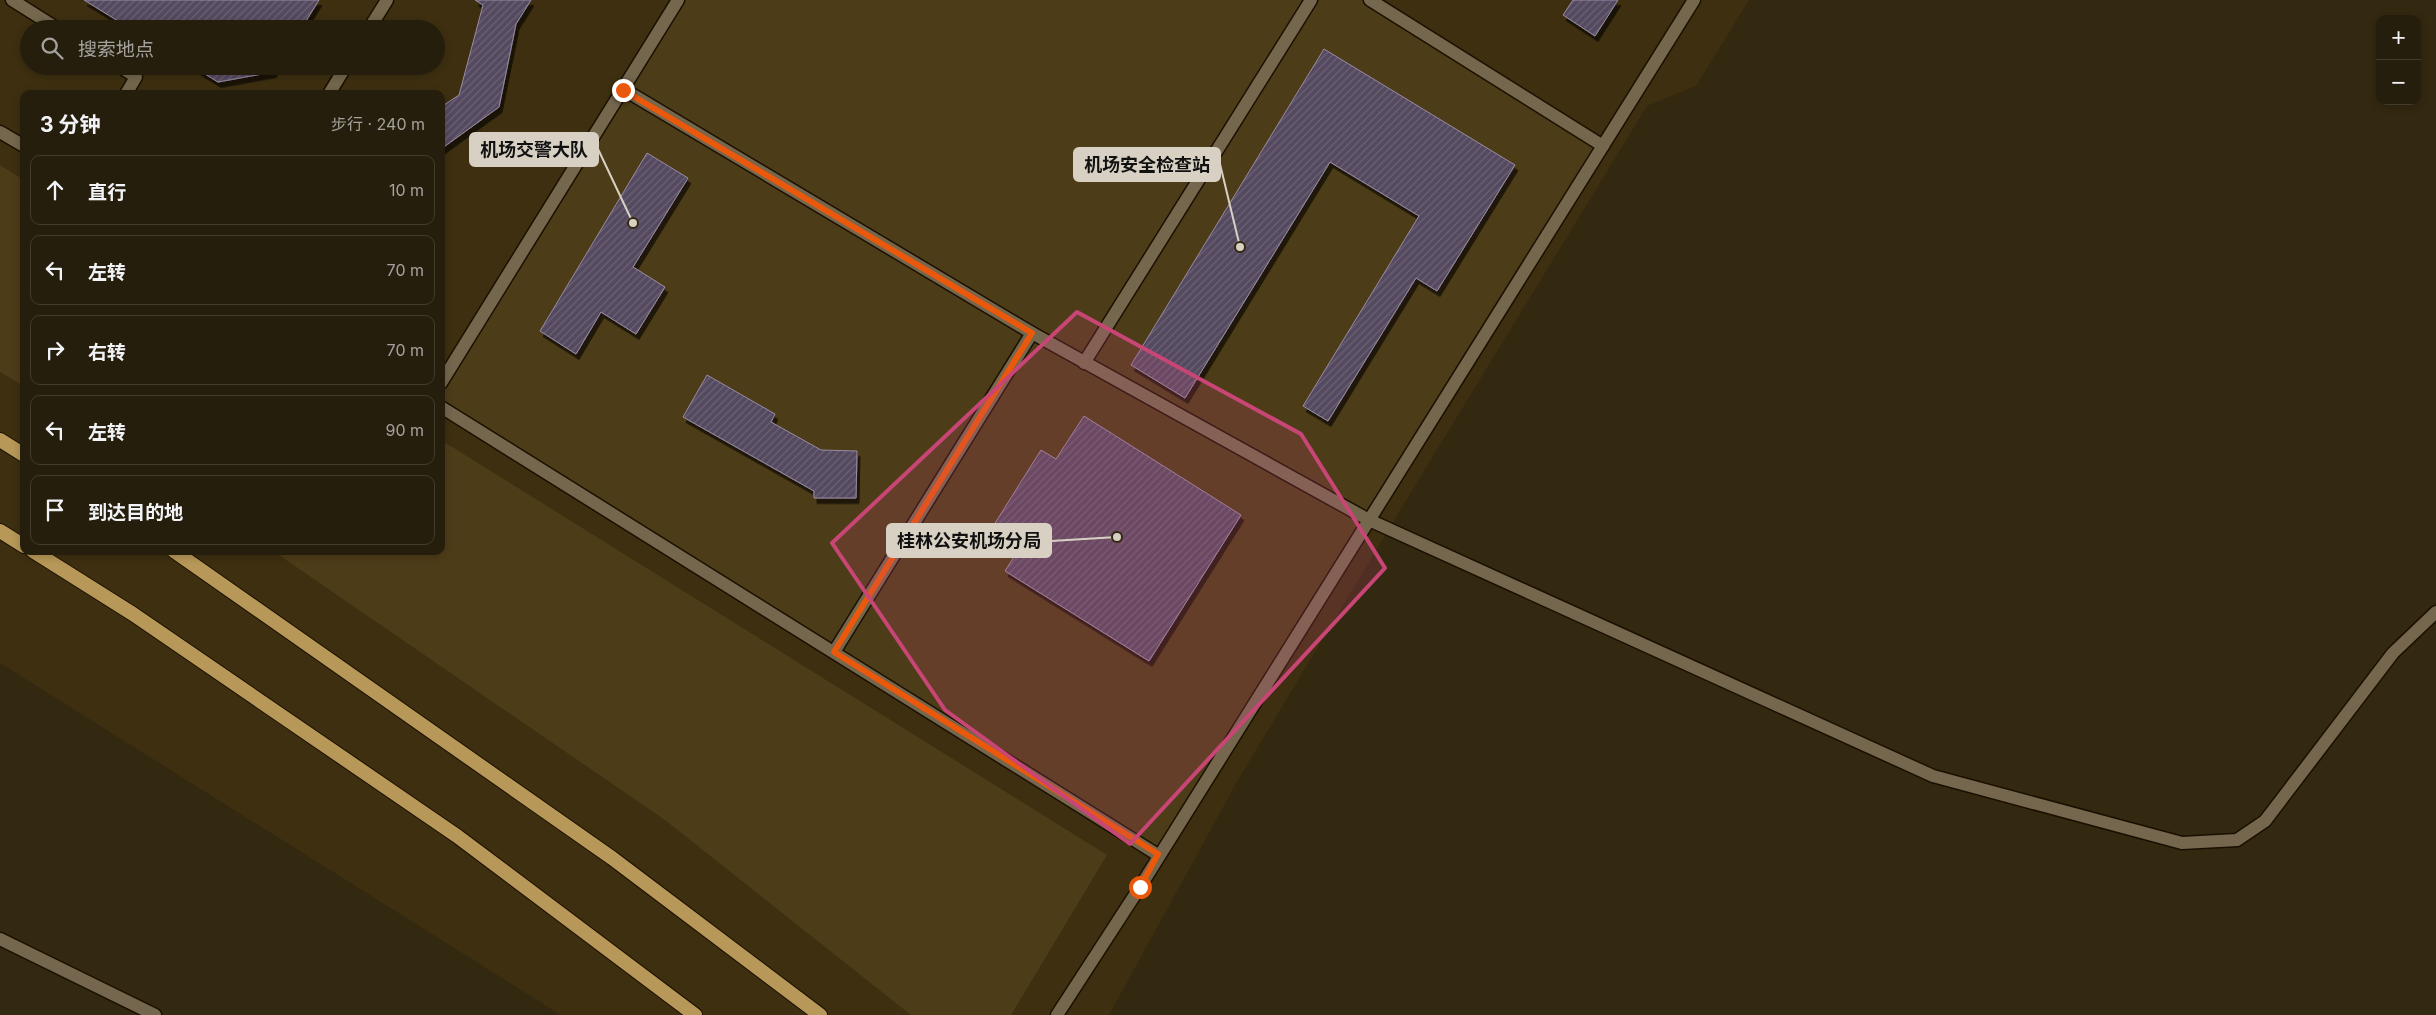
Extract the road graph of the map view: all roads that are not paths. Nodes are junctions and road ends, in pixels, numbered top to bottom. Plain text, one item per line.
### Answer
1 (12, 0) edge
2 (387, 0) edge
3 (678, 0) edge
4 (1311, 0) edge
5 (1370, 0) edge
6 (1694, 0) edge
7 (44, 20) edge
8 (375, 20) edge
9 (133, 75) edge
10 (341, 75) edge
11 (128, 90) edge
12 (331, 90) edge
13 (623, 90) junction
14 (0, 132) edge
15 (20, 144) edge
16 (1603, 146) junction
17 (1032, 333) junction
18 (1084, 363) junction
19 (445, 377) edge
20 (445, 409) edge
21 (0, 440) edge
22 (20, 452) edge
23 (1369, 520) junction
24 (0, 531) edge
25 (20, 544) edge
26 (39, 555) edge
27 (180, 555) edge
28 (2436, 612) edge
29 (834, 652) junction
30 (1158, 854) junction
31 (0, 939) edge
32 (155, 1015) edge
33 (695, 1015) edge
34 (820, 1015) edge
35 (1058, 1015) edge

1 - 7 street
2 - 8 street
3 - 13 street
4 - 18 street
5 - 16 street
6 - 16 street
9 - 11 street
10 - 12 street
13 - 17 street
13 - 19 street
14 - 15 street
16 - 23 street
17 - 18 street
17 - 29 street
18 - 23 street
20 - 29 street
21 - 22 highway
23 - 28 street
23 - 30 street
24 - 25 highway
26 - 33 highway
27 - 34 highway
29 - 30 street
30 - 35 street
31 - 32 street

